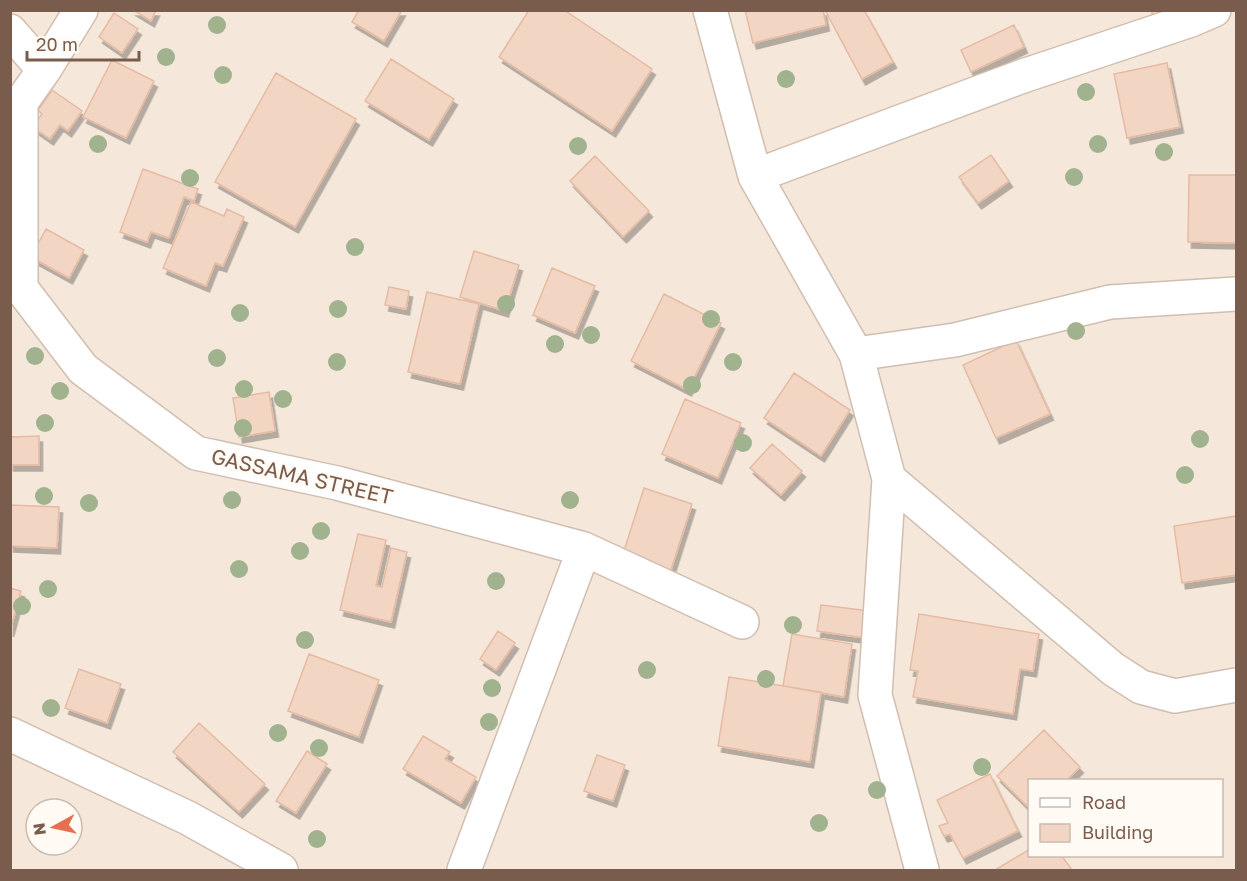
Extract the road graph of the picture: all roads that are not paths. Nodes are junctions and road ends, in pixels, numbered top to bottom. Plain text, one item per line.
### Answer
1 (81, 10) edge
2 (710, 10) edge
3 (1214, 10) edge
4 (10, 31) edge
5 (44, 70) junction
6 (16, 110) edge
7 (755, 176) junction
8 (1236, 294) edge
9 (856, 354) junction
10 (889, 479) junction
11 (584, 549) junction
12 (742, 622) dead end
13 (1236, 685) edge
14 (10, 734) edge
15 (281, 870) edge
16 (464, 870) edge
17 (922, 870) edge

1 - 5 street
2 - 7 street
3 - 7 street
4 - 5 street
5 - 6 street
6 - 11 street, GASSAMA STREET
7 - 9 street
8 - 9 street
9 - 10 street
10 - 13 street
10 - 17 street
11 - 12 street, GASSAMA STREET
11 - 16 street
14 - 15 street

